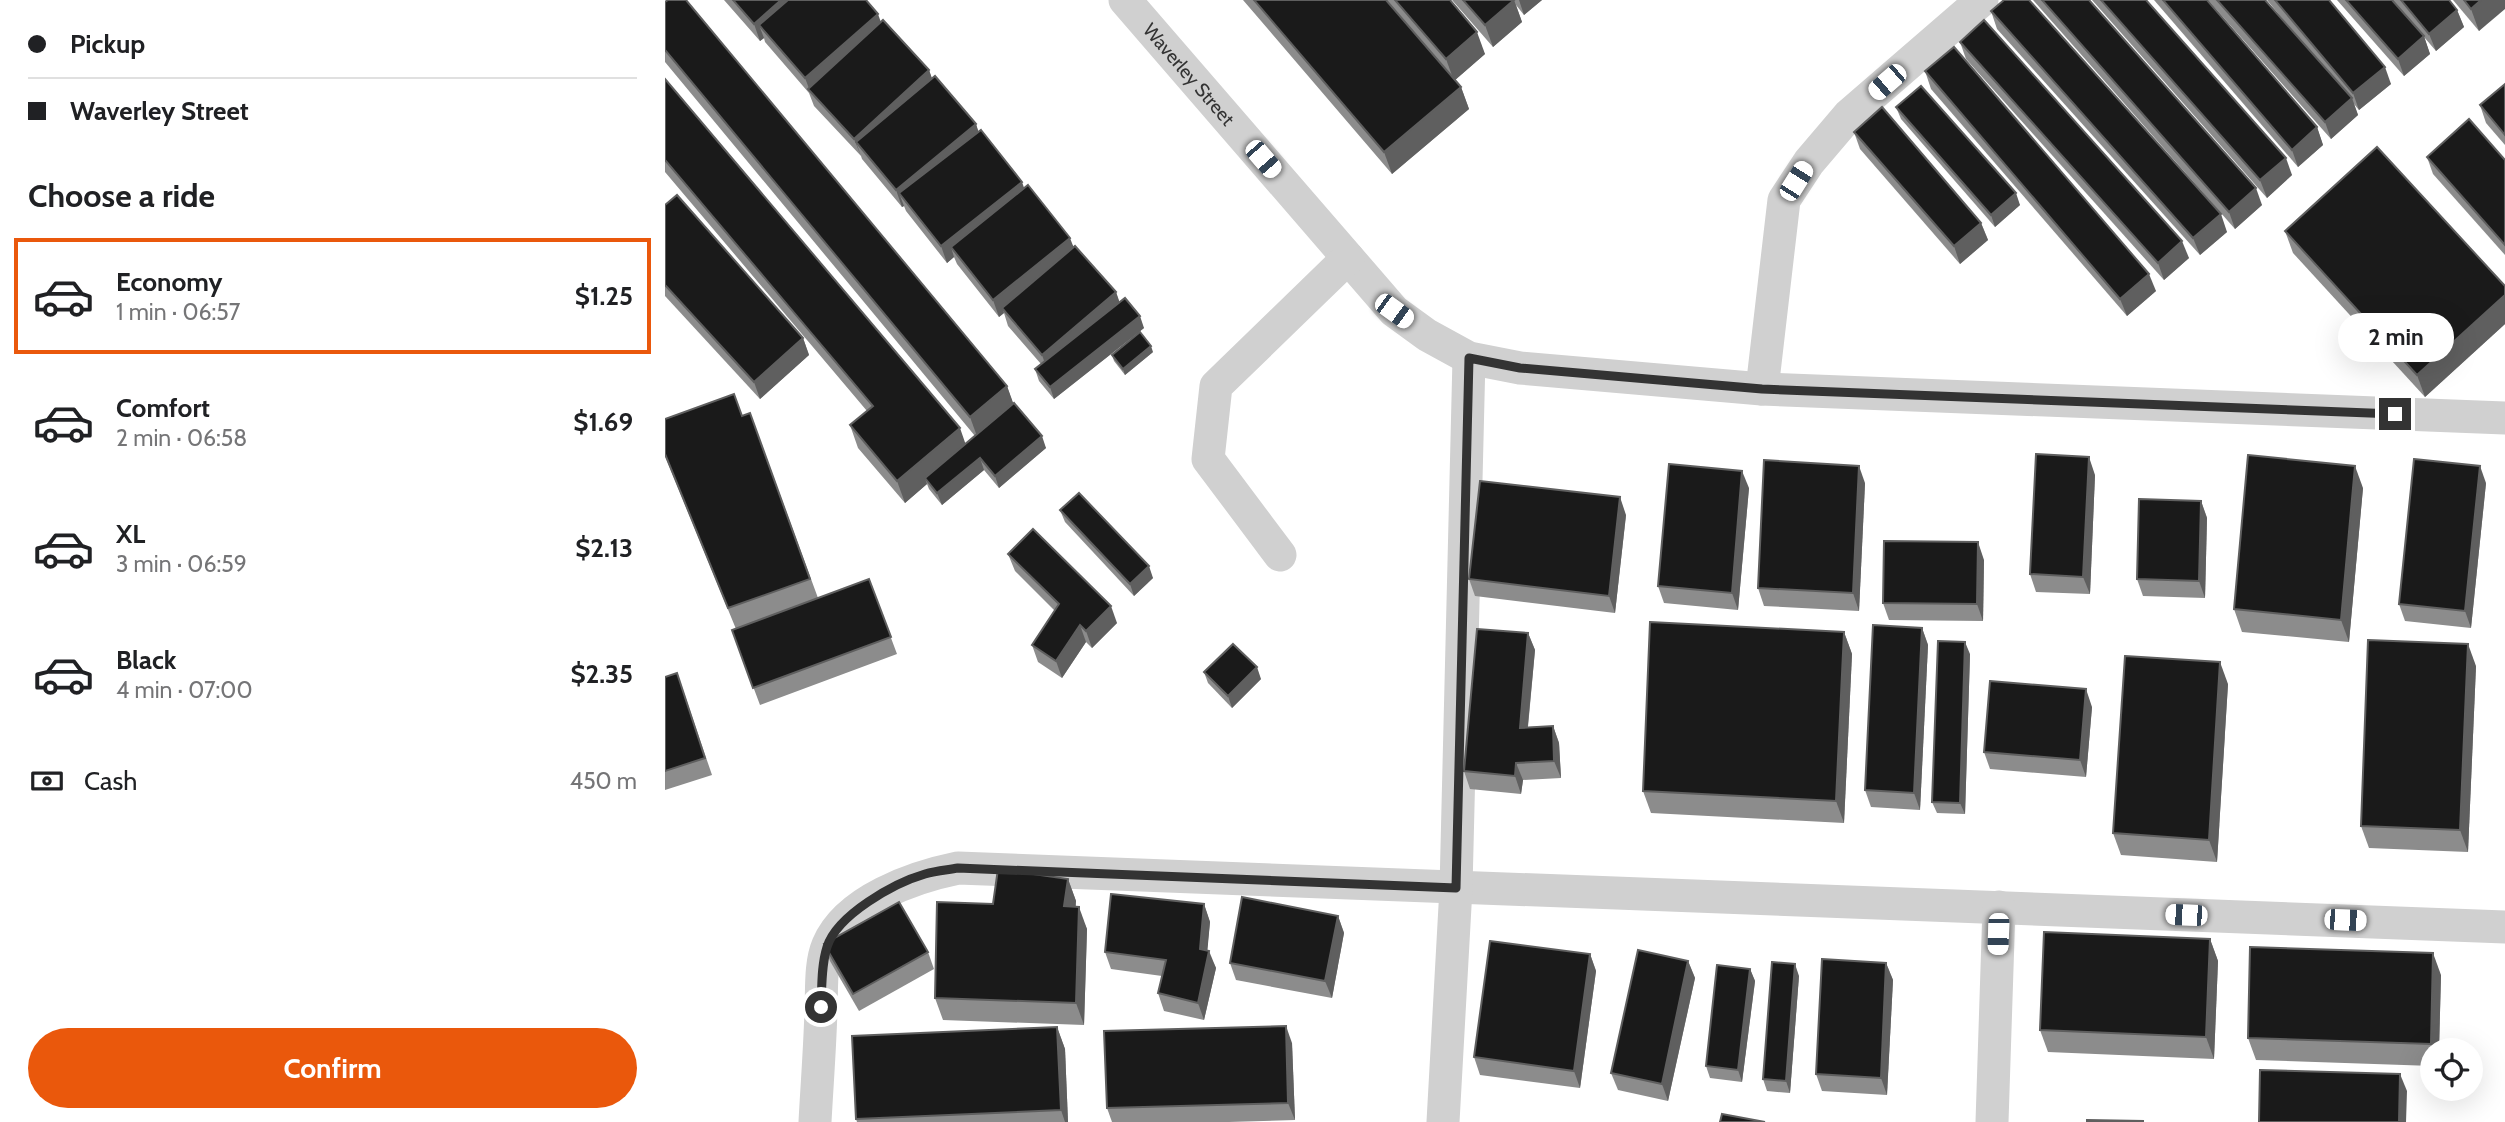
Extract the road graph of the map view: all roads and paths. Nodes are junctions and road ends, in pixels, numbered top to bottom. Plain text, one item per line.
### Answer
1 (1125, 0) edge
2 (1982, 0) edge
3 (1348, 258) junction
4 (1469, 358) junction
5 (1762, 389) junction
6 (2505, 418) edge
7 (1280, 555) dead end
8 (1456, 888) junction
9 (1999, 907) junction
10 (2505, 927) edge
11 (815, 1122) edge
12 (1443, 1122) edge
13 (1992, 1122) edge

1 - 3 street, Waverley Street
2 - 5 street
3 - 4 street, Waverley Street
3 - 7 street
4 - 5 street, Waverley Street
4 - 8 street
5 - 6 street, Waverley Street
8 - 9 street
8 - 11 street
8 - 12 street
9 - 10 street
9 - 13 street

